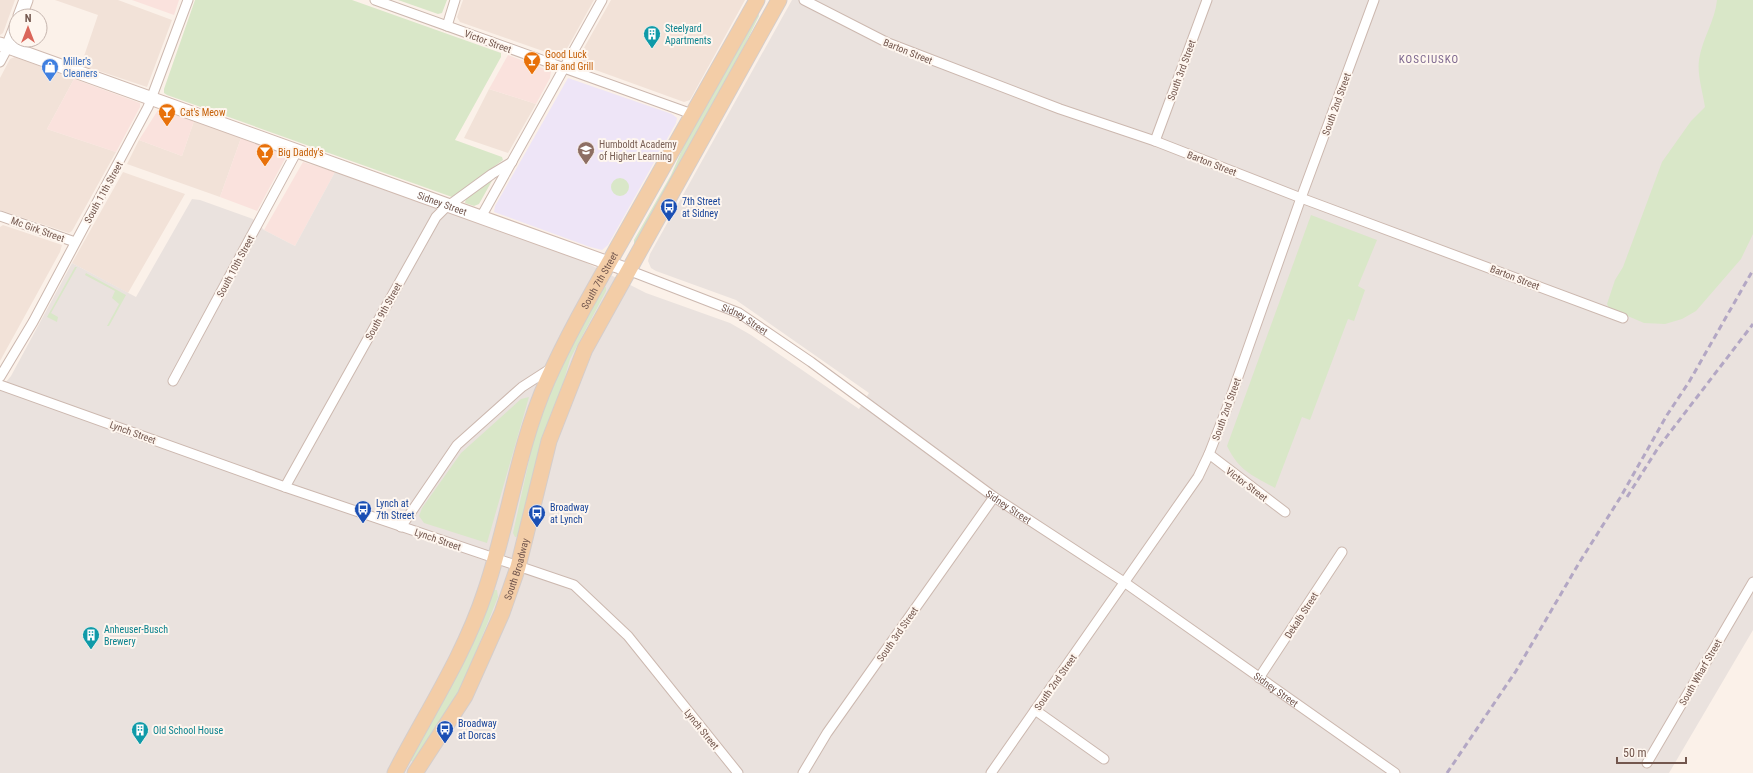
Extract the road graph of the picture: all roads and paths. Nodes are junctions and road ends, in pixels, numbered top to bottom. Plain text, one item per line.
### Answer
1 (188, 0) edge
2 (375, 0) edge
3 (455, 0) edge
4 (602, 0) edge
5 (757, 0) edge
6 (779, 0) edge
7 (804, 0) edge
8 (1207, 0) edge
9 (1374, 0) edge
10 (446, 26) junction
11 (4, 45) edge
12 (0, 62) edge
13 (564, 68) junction
14 (152, 98) junction
15 (692, 114) junction
16 (1155, 141) junction
17 (298, 151) junction
18 (512, 162) junction
19 (1301, 198) junction
20 (449, 205) junction
21 (0, 216) edge
22 (481, 217) junction
23 (75, 242) junction
24 (609, 263) junction
25 (628, 270) junction
26 (1623, 318) dead end
27 (595, 330) joint
28 (553, 367) junction
29 (0, 377) edge
30 (173, 381) dead end
31 (0, 385) edge
32 (1209, 454) junction
33 (285, 487) junction
34 (994, 497) junction
35 (1285, 512) dead end
36 (401, 527) junction
37 (1342, 552) dead end
38 (496, 559) junction
39 (518, 567) junction
40 (1124, 582) junction
41 (1753, 582) edge
42 (1259, 678) junction
43 (1035, 710) junction
44 (1104, 759) dead end
45 (1647, 763) dead end
46 (395, 773) edge
47 (415, 773) edge
48 (738, 773) edge
49 (803, 773) edge
50 (991, 773) edge
51 (1395, 773) edge

1 - 14 street, South 11th Street
2 - 10 street, Victor Street
3 - 10 street
4 - 13 street
5 - 15 main road, South 7th Street
6 - 25 main road, South 7th Street
7 - 16 street, Barton Street
8 - 16 street, South 3rd Street
9 - 19 street, South 2nd Street
10 - 13 street, Victor Street
11 - 12 street
11 - 14 street, Sidney Street
13 - 15 street, Victor Street
13 - 18 street
14 - 17 street, Sidney Street
14 - 23 street, South 11th Street
15 - 24 main road, South 7th Street
16 - 19 street, Barton Street
17 - 20 street, Sidney Street
17 - 30 street, South 10th Street
18 - 20 street, South 9th Street
18 - 22 street
19 - 26 street, Barton Street
19 - 32 street, South 2nd Street
20 - 22 street, Sidney Street
20 - 33 street, South 9th Street
21 - 23 street, Mc Girk Street
22 - 24 street, Sidney Street
23 - 29 street, South 11th Street
24 - 25 street, Sidney Street
24 - 28 main road, South 7th Street
25 - 27 main road, South 7th Street
25 - 34 street, Sidney Street
27 - 39 main road, South Broadway
28 - 36 street, South 7th Street
28 - 38 main road
31 - 33 street, Lynch Street
32 - 35 street, Victor Street
32 - 40 street, South 2nd Street
33 - 36 street, Lynch Street
34 - 40 street, Sidney Street
34 - 49 street, South 3rd Street
36 - 38 street, Lynch Street
37 - 42 street, Dekalb Street
38 - 39 street, Lynch Street
38 - 46 main road
39 - 47 main road, South Broadway
39 - 48 street, Lynch Street
40 - 42 street, Sidney Street
40 - 43 street, South 2nd Street
41 - 45 street, South Wharf Street
42 - 51 street, Sidney Street
43 - 44 street
43 - 50 street, South 2nd Street

